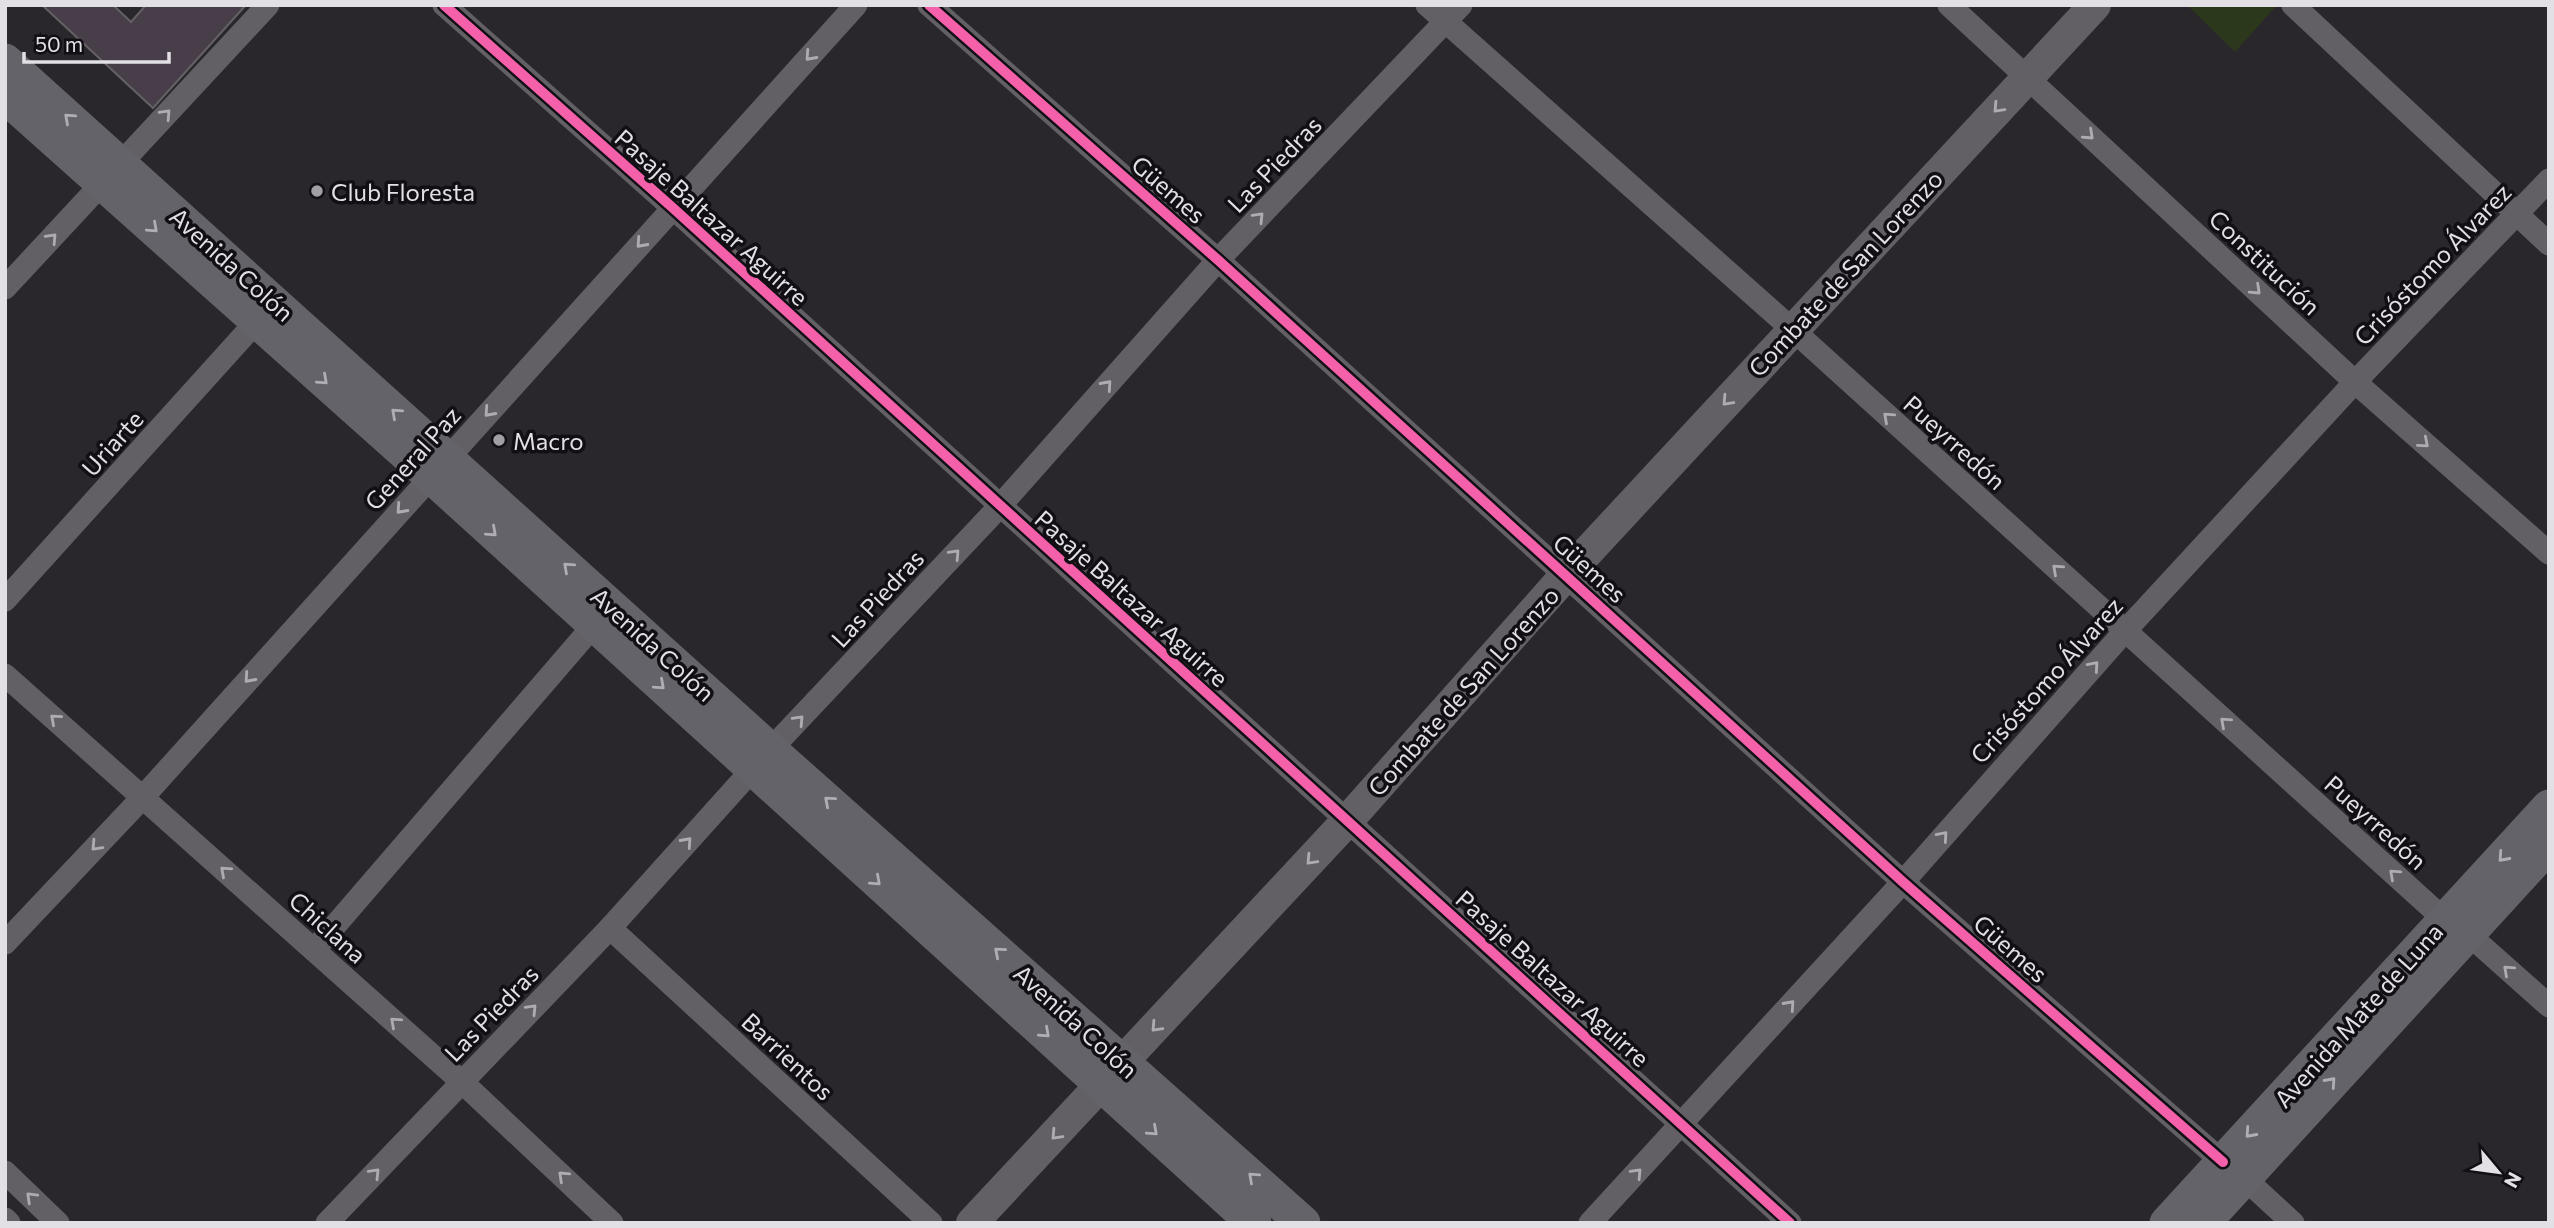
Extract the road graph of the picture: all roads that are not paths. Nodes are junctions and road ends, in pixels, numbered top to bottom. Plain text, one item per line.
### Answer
1 (268, 5) edge
2 (444, 5) edge
3 (856, 5) edge
4 (929, 5) edge
5 (1427, 5) edge
6 (1461, 5) edge
7 (1950, 5) edge
8 (2095, 5) edge
9 (2293, 5) edge
10 (1445, 22) junction
11 (5, 61) edge
12 (2026, 77) junction
13 (5, 96) edge
14 (111, 173) junction
15 (2549, 180) edge
16 (673, 208) junction
17 (2517, 214) junction
18 (2549, 244) edge
19 (1218, 260) junction
20 (5, 288) edge
21 (257, 321) junction
22 (1793, 330) junction
23 (2355, 382) junction
24 (439, 467) junction
25 (999, 507) junction
26 (2549, 553) edge
27 (1566, 575) junction
28 (5, 600) edge
29 (594, 625) junction
30 (2125, 631) junction
31 (5, 675) edge
32 (761, 760) junction
33 (143, 797) junction
34 (2549, 807) edge
35 (1348, 820) junction
36 (2549, 845) edge
37 (1903, 881) junction
38 (2456, 926) junction
39 (610, 928) junction
40 (5, 943) edge
41 (314, 950) junction
42 (2549, 1006) edge
43 (1113, 1074) junction
44 (462, 1082) junction
45 (1682, 1124) junction
46 (2233, 1170) junction
47 (5, 1172) edge
48 (58, 1223) edge
49 (327, 1223) edge
50 (612, 1223) edge
51 (931, 1223) edge
52 (972, 1223) edge
53 (1254, 1223) edge
54 (1303, 1223) edge
55 (1590, 1223) edge
56 (1790, 1223) edge
57 (2167, 1223) edge
58 (2203, 1223) edge
59 (2294, 1223) edge

14 -> 1 street
2 - 16 street, Pasaje Baltazar Aguirre
3 -> 16 street, General Paz
4 - 19 street, Güemes
5 - 10 street, Pueyrredón
6 - 10 street, Las Piedras
7 - 12 street, Constitución
8 - 12 street, Combate de San Lorenzo
9 - 17 street
19 -> 10 street, Las Piedras
10 - 22 street, Pueyrredón
14 -> 11 main road, Avenida Colón
12 -> 22 street, Combate de San Lorenzo
12 -> 23 street, Constitución
13 - 14 main road, Avenida Colón
20 -> 14 street
14 -> 21 main road, Avenida Colón
24 -> 14 main road, Avenida Colón
15 - 17 street, Crisóstomo Álvarez
16 -> 24 street, General Paz
16 - 25 street, Pasaje Baltazar Aguirre
17 - 18 street
17 - 23 street, Crisóstomo Álvarez
25 -> 19 street, Las Piedras
19 - 27 street, Güemes
21 -> 24 main road, Avenida Colón
21 - 28 street, Uriarte
22 -> 27 street, Combate de San Lorenzo
30 -> 22 street, Pueyrredón
23 -> 26 street, Constitución
23 - 30 street, Crisóstomo Álvarez
24 -> 29 main road, Avenida Colón
32 -> 24 main road, Avenida Colón
24 -> 33 street, General Paz
32 -> 25 street, Las Piedras
25 - 35 street, Pasaje Baltazar Aguirre
27 - 35 street, Combate de San Lorenzo
27 - 37 street, Güemes
29 -> 32 main road, Avenida Colón
29 - 41 street
37 -> 30 street, Crisóstomo Álvarez
38 -> 30 street, Pueyrredón
33 -> 31 street, Chiclana
39 -> 32 street, Las Piedras
32 - 43 main road, Avenida Colón
33 -> 40 street, General Paz
41 -> 33 street, Chiclana
34 -> 38 main road, Avenida Mate de Luna
35 -> 43 street, Combate de San Lorenzo
35 - 45 street, Pasaje Baltazar Aguirre
36 - 38 main road, Avenida Mate de Luna
45 -> 37 street, Crisóstomo Álvarez
37 - 46 street, Güemes
42 -> 38 street, Pueyrredón
38 - 46 main road, Avenida Mate de Luna
44 -> 39 street, Las Piedras
39 - 51 street, Barrientos
44 -> 41 street, Chiclana
43 -> 52 street, Combate de San Lorenzo
43 -> 53 main road, Avenida Colón
54 -> 43 main road, Avenida Colón
49 -> 44 street, Las Piedras
50 -> 44 street, Chiclana
55 -> 45 street, Crisóstomo Álvarez
45 - 56 street, Pasaje Baltazar Aguirre
46 - 57 main road, Avenida Mate de Luna
46 - 58 main road, Avenida Mate de Luna
46 - 59 street, Güemes
48 -> 47 street

